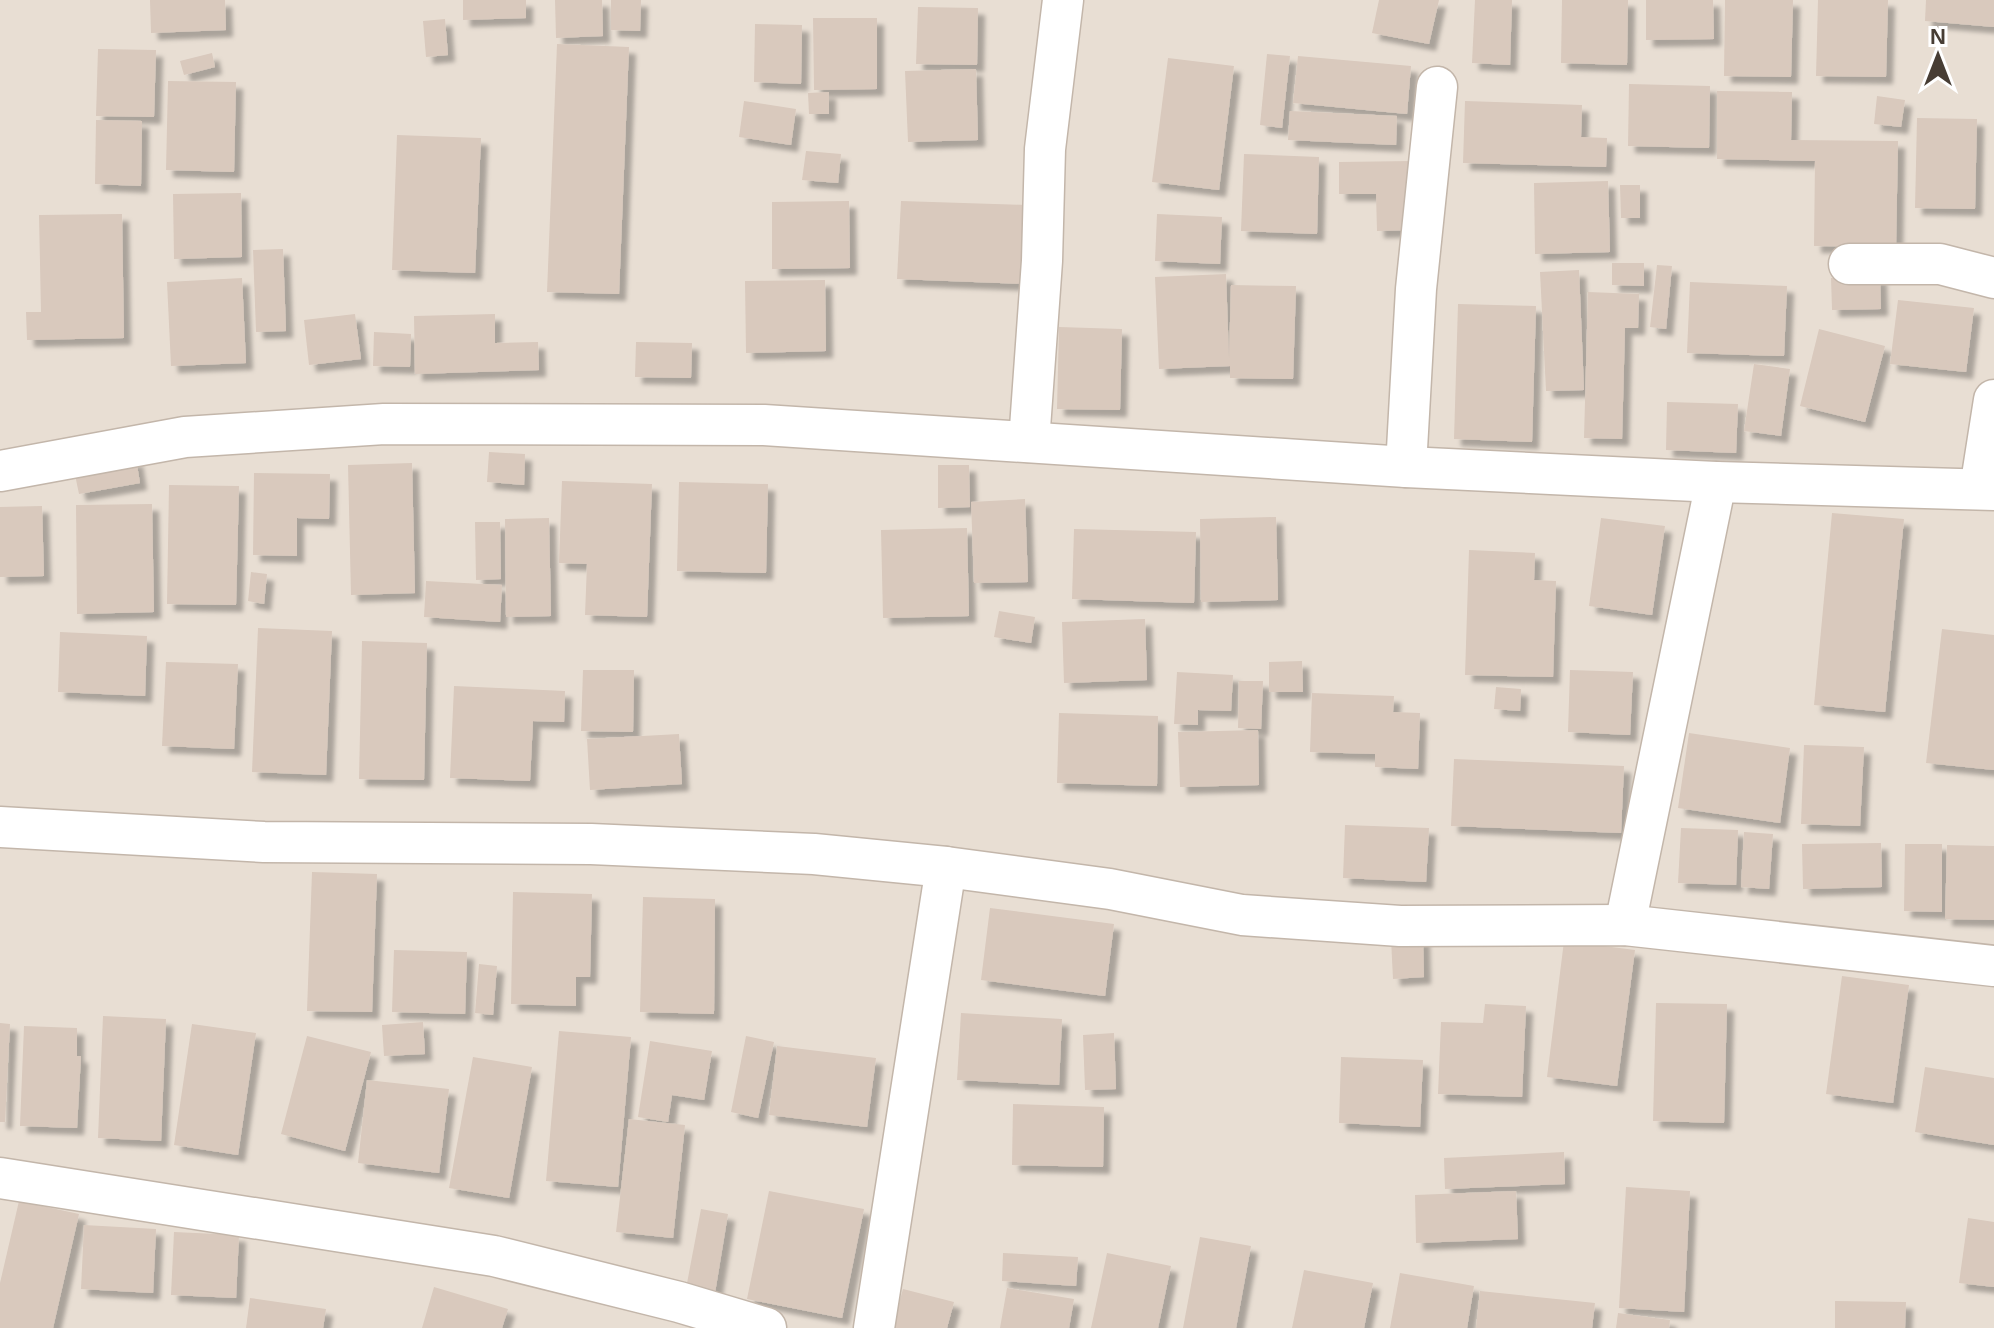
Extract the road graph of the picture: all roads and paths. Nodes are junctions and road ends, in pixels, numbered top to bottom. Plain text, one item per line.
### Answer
1 (1063, 0) edge
2 (1437, 87) dead end
3 (1849, 264) dead end
4 (1994, 278) edge
5 (1994, 400) edge
6 (1029, 442) junction
7 (1406, 467) junction
8 (0, 471) edge
9 (1716, 482) junction
10 (1987, 489) edge
11 (0, 827) edge
12 (946, 867) junction
13 (1625, 925) junction
14 (1994, 966) edge
15 (0, 1178) edge
16 (766, 1328) edge
17 (874, 1328) edge

1 - 6 street
2 - 7 street
3 - 4 street
5 - 10 street
6 - 7 street
6 - 8 street
7 - 9 street
9 - 10 street
9 - 13 street
11 - 12 street
12 - 13 street
12 - 17 street
13 - 14 street
15 - 16 street

